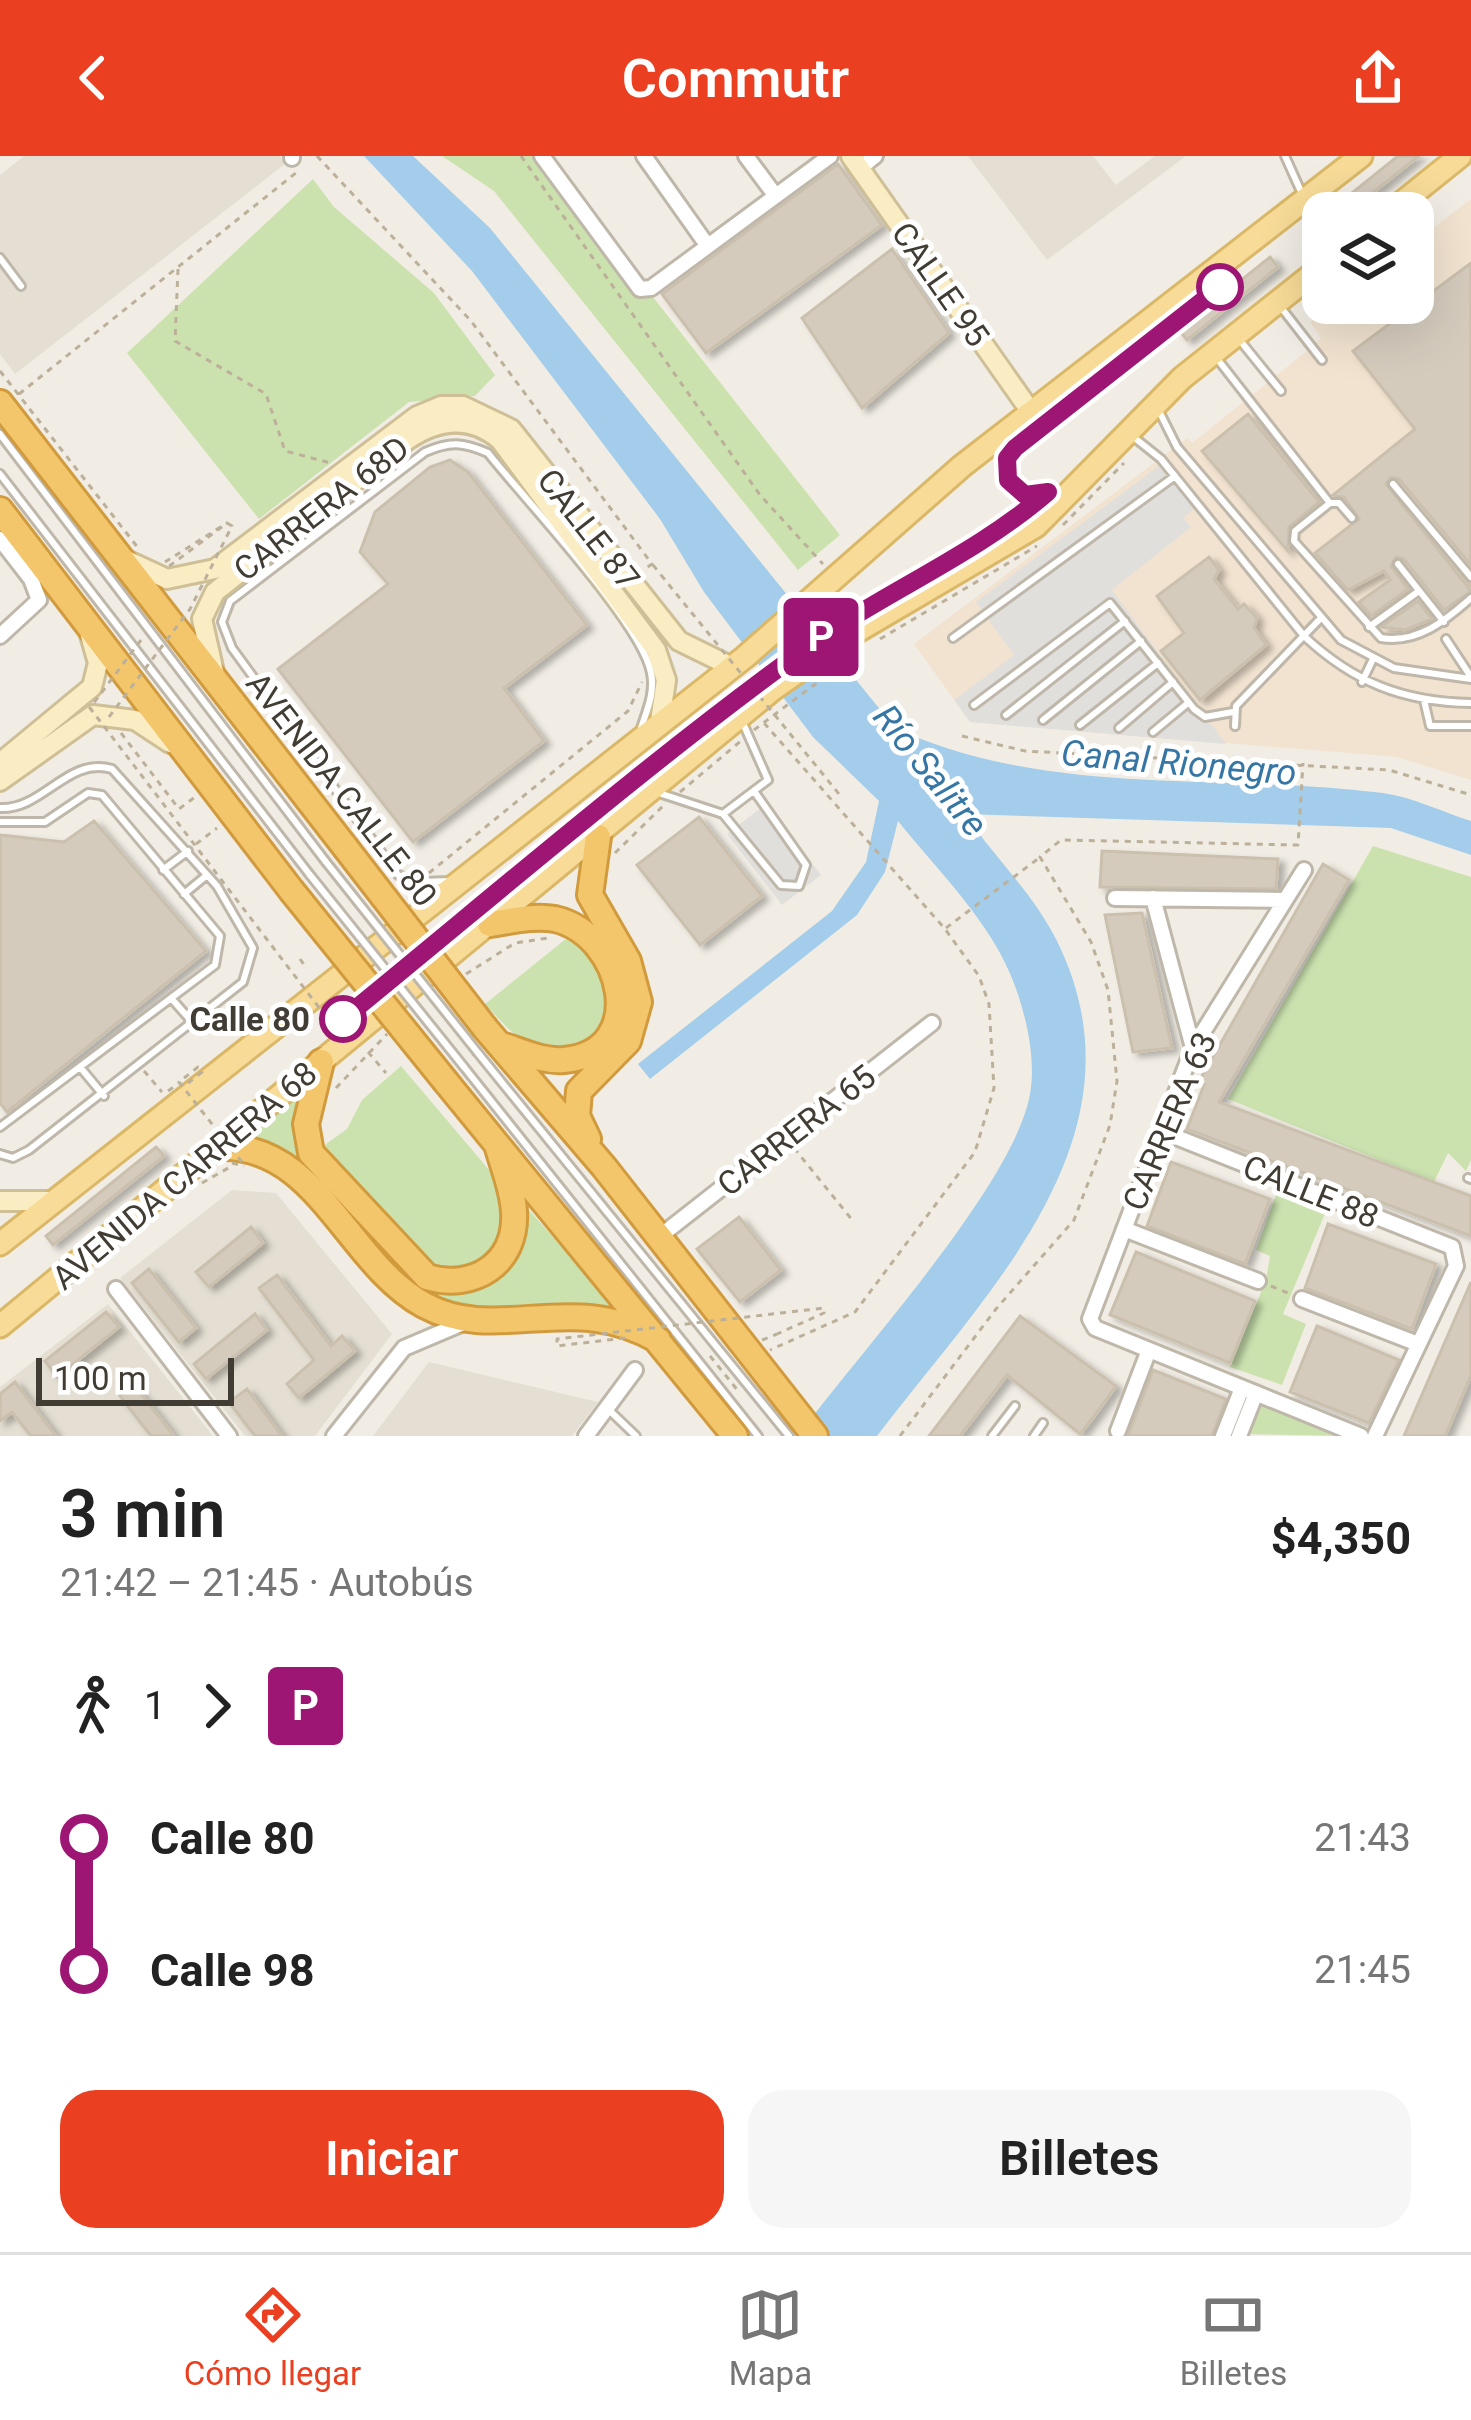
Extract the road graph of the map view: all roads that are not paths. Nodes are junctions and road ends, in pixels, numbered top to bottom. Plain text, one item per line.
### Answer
1 (542, 156) edge
2 (644, 156) edge
3 (746, 156) edge
4 (830, 156) edge
5 (1285, 156) edge
6 (1361, 156) edge
7 (1460, 156) edge
8 (862, 160) edge
9 (1315, 192) edge
10 (1415, 192) edge
11 (1302, 193) edge
12 (775, 195) junction
13 (1302, 202) edge
14 (707, 244) junction
15 (0, 258) edge
16 (1302, 283) edge
17 (21, 286) dead end
18 (1276, 303) junction
19 (1236, 335) junction
20 (1213, 353) junction
21 (1322, 360) dead end
22 (1282, 391) dead end
23 (10, 398) edge
24 (1158, 402) junction
25 (441, 406) joint
26 (1031, 412) junction
27 (458, 422) joint
28 (0, 434) edge
29 (1128, 434) junction
30 (0, 473) edge
31 (1175, 476) junction
32 (1393, 484) dead end
33 (1330, 503) junction
34 (0, 510) edge
35 (1352, 518) dead end
36 (0, 539) edge
37 (133, 556) junction
38 (1398, 565) dead end
39 (1471, 577) edge
40 (1420, 591) junction
41 (1471, 598) edge
42 (83, 613) junction
43 (1319, 620) junction
44 (1125, 621) junction
45 (1440, 624) junction
46 (1367, 628) junction
47 (0, 635) edge
48 (1304, 636) junction
49 (952, 638) dead end
50 (1445, 639) dead end
51 (1141, 641) junction
52 (1372, 661) junction
53 (738, 662) junction
54 (1158, 663) junction
55 (1471, 678) edge
56 (1173, 682) junction
57 (1362, 682) junction
58 (221, 687) junction
59 (1424, 700) junction
60 (1188, 703) junction
61 (1471, 703) edge
62 (974, 705) dead end
63 (1233, 712) junction
64 (1006, 715) dead end
65 (751, 720) junction
66 (1042, 720) dead end
67 (660, 722) junction
68 (1080, 725) dead end
69 (1235, 726) dead end
70 (1471, 726) edge
71 (1119, 728) dead end
72 (53, 730) junction
73 (1153, 732) dead end
74 (636, 740) junction
75 (187, 755) junction
76 (0, 763) edge
77 (0, 781) edge
78 (652, 791) junction
79 (754, 791) junction
80 (24, 805) junction
81 (0, 808) edge
82 (725, 818) junction
83 (0, 822) edge
84 (34, 825) junction
85 (598, 837) junction
86 (188, 851) junction
87 (336, 855) junction
88 (163, 870) junction
89 (1304, 870) dead end
90 (207, 874) junction
91 (461, 880) junction
92 (300, 882) junction
93 (184, 894) junction
94 (1115, 898) dead end
95 (1153, 898) junction
96 (1285, 900) junction
97 (490, 924) junction
98 (171, 998) junction
99 (932, 1023) dead end
100 (194, 1024) junction
101 (487, 1042) junction
102 (1193, 1048) junction
103 (321, 1062) junction
104 (80, 1067) junction
105 (455, 1074) junction
106 (104, 1096) junction
107 (0, 1127) edge
108 (1161, 1131) junction
109 (498, 1148) junction
110 (0, 1154) edge
111 (226, 1155) junction
112 (604, 1167) junction
113 (0, 1201) edge
114 (56, 1201) junction
115 (1124, 1228) junction
116 (659, 1237) junction
117 (0, 1244) edge
118 (1258, 1281) road end
119 (116, 1289) dead end
120 (1302, 1299) road end
121 (473, 1320) junction
122 (0, 1325) edge
123 (658, 1340) junction
124 (1418, 1344) junction
125 (1149, 1350) junction
126 (635, 1370) dead end
127 (1249, 1390) junction
128 (1015, 1406) dead end
129 (607, 1408) junction
130 (1043, 1423) dead end
131 (1118, 1431) dead end
132 (729, 1432) edge
133 (229, 1436) edge
134 (334, 1436) edge
135 (586, 1436) edge
136 (636, 1436) edge
137 (758, 1436) edge
138 (789, 1436) edge
139 (815, 1436) edge
140 (992, 1436) edge
141 (1034, 1436) edge
142 (1223, 1436) edge
143 (1239, 1436) edge
144 (1361, 1436) edge
145 (1375, 1436) edge

1 - 14 street
2 - 14 street
3 - 12 street
4 - 12 street
5 - 11 lane
6 - 9 main road, AVENIDA CARRERA 68
7 - 10 main road
8 - 26 street, CALLE 95
12 - 14 street
13 - 26 main road, AVENIDA CARRERA 68
15 - 17 lane
16 - 18 main road, AVENIDA CARRERA 68
18 - 19 main road, AVENIDA CARRERA 68
18 - 21 lane
19 - 20 main road, AVENIDA CARRERA 68
19 - 22 lane
20 - 24 main road, AVENIDA CARRERA 68
20 - 33 lane
23 - 37 highway, AVENIDA CALLE 80
24 - 29 main road, AVENIDA CARRERA 68
24 - 43 lane
25 - 37 street, CARRERA 68D
25 - 53 street, CALLE 87
26 - 53 main road, AVENIDA CARRERA 68
27 - 58 street, CARRERA 68D
27 - 67 street, CALLE 87
28 - 87 lane
29 - 31 lane
29 - 65 main road, AVENIDA CARRERA 68
30 - 92 lane
31 - 48 lane
31 - 49 lane
32 - 39 lane
33 - 35 lane
33 - 46 lane
34 - 42 highway
36 - 47 street
37 - 58 highway, AVENIDA CALLE 80
38 - 40 lane
40 - 45 lane
40 - 46 lane
41 - 45 lane
42 - 72 street
42 - 75 highway
43 - 48 lane
43 - 52 lane
44 - 51 lane
44 - 62 lane
44 - 64 lane
45 - 46 lane
48 - 57 lane
48 - 63 lane
50 - 55 lane
51 - 54 lane
51 - 66 lane
52 - 55 lane
52 - 57 lane
53 - 67 main road, AVENIDA CARRERA 68
54 - 56 lane
54 - 68 lane
56 - 60 lane
56 - 71 lane
57 - 59 lane
58 - 87 highway, AVENIDA CALLE 80
59 - 61 lane
59 - 70 lane
60 - 63 lane
60 - 73 lane
63 - 69 lane
65 - 78 main road, AVENIDA CARRERA 68
65 - 79 lane
67 - 74 main road, AVENIDA CARRERA 68
72 - 75 street
72 - 76 street
72 - 77 street
74 - 91 main road, AVENIDA CARRERA 68
74 - 91 lane
75 - 92 highway
78 - 82 lane
78 - 85 main road, AVENIDA CARRERA 68
79 - 82 lane
79 - 82 lane
80 - 81 lane
80 - 84 lane
80 - 86 lane
83 - 84 lane
84 - 88 lane
85 - 97 main road, AVENIDA CARRERA 68
85 - 112 highway
86 - 88 lane
86 - 90 lane
87 - 101 highway, AVENIDA CALLE 80, bridge
88 - 93 lane
89 - 96 street, CARRERA 63
90 - 93 lane
90 - 100 lane
91 - 114 main road, AVENIDA CARRERA 68
92 - 105 highway, bridge
93 - 98 lane
94 - 95 street
95 - 96 street
95 - 102 street
96 - 102 street, CARRERA 63
97 - 101 highway
97 - 103 main road, AVENIDA CARRERA 68
98 - 100 lane
98 - 104 lane
99 - 116 street, CARRERA 65
100 - 106 lane
101 - 112 highway, AVENIDA CALLE 80
101 - 138 lane
102 - 108 street, CARRERA 63
103 - 109 highway
103 - 111 main road, AVENIDA CARRERA 68
104 - 106 lane
104 - 107 lane
105 - 109 highway
105 - 137 lane
106 - 110 lane
108 - 115 street, CARRERA 63
108 - 124 street, CALLE 88
109 - 123 highway
111 - 121 highway
111 - 122 main road, AVENIDA CARRERA 68
112 - 116 highway, AVENIDA CALLE 80
113 - 114 street
114 - 117 main road, AVENIDA CARRERA 68
115 - 118 street
115 - 125 street, CARRERA 63
116 - 139 highway, AVENIDA CALLE 80
119 - 133 street
120 - 124 street
121 - 123 highway
121 - 134 street
123 - 132 highway
124 - 145 street
125 - 127 street
125 - 131 street
126 - 129 street
127 - 142 street
127 - 143 street
127 - 144 street
128 - 140 lane
129 - 135 street
129 - 136 lane
130 - 141 lane

